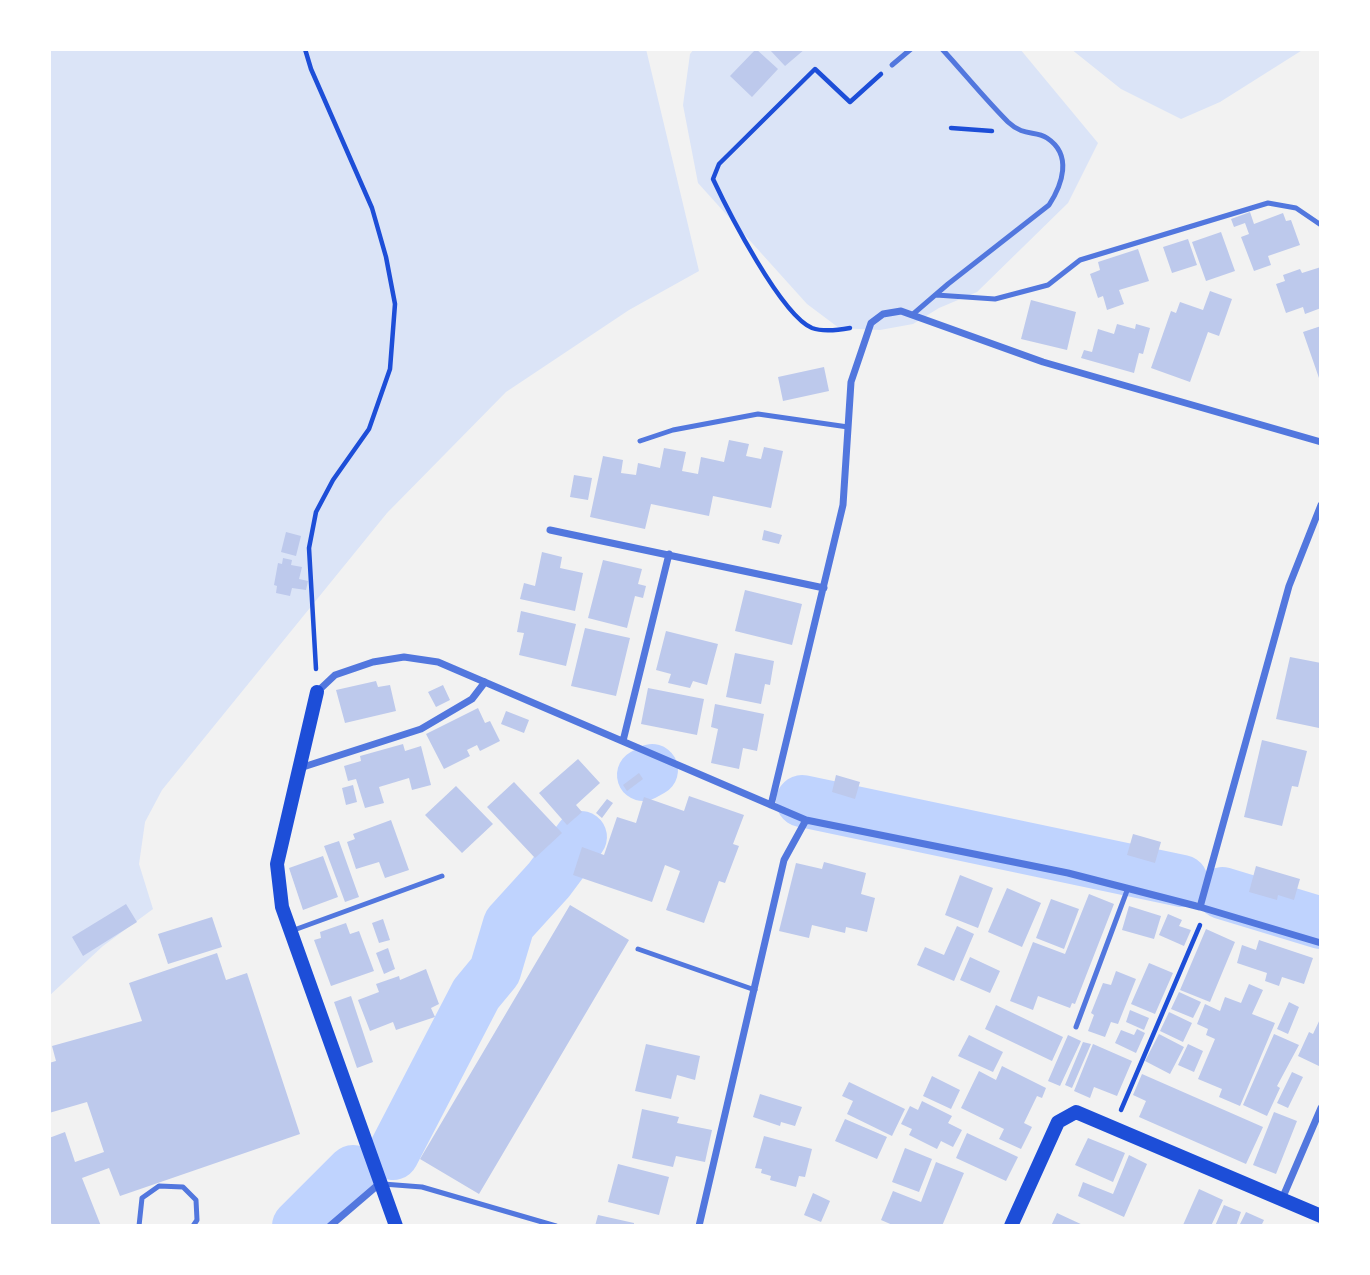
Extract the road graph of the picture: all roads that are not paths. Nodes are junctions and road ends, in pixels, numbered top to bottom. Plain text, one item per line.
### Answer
1 (911, 49) edge
2 (942, 49) edge
3 (892, 65) road end
4 (1321, 225) edge
5 (936, 295) junction
6 (912, 315) junction
7 (848, 427) junction
8 (640, 441) dead end
9 (1321, 442) edge
10 (1321, 505) edge
11 (550, 530) dead end
12 (669, 554) junction
13 (824, 588) junction
14 (485, 682) junction
15 (317, 692) joint
16 (623, 741) junction
17 (299, 768) junction
18 (771, 805) junction
19 (806, 820) junction
20 (442, 876) dead end
21 (1128, 888) junction
22 (1200, 907) junction
23 (291, 931) junction
24 (1321, 943) edge
25 (638, 949) dead end
26 (755, 990) junction
27 (1076, 1027) dead end
28 (1321, 1108) edge
29 (380, 1184) junction
30 (1282, 1199) junction
31 (1321, 1216) edge
32 (139, 1226) edge
33 (193, 1226) edge
34 (330, 1226) edge
35 (396, 1226) edge
36 (556, 1226) edge
37 (699, 1226) edge
38 (1011, 1226) edge

1 - 3 lane
2 - 5 lane
4 - 5 lane
5 - 6 lane
6 - 7 street
6 - 9 street
7 - 8 lane
7 - 13 street
10 - 22 street
11 - 12 street
12 - 13 street
12 - 16 street
13 - 18 street
14 - 15 street
14 - 16 street
14 - 17 street
15 - 17 main road
16 - 18 street
17 - 23 main road
18 - 19 street
19 - 21 street
19 - 26 street
20 - 23 lane
21 - 22 street
21 - 27 lane
22 - 24 street
23 - 29 main road
25 - 26 lane
26 - 37 street
28 - 30 street
29 - 34 street
29 - 35 main road
29 - 36 lane
30 - 31 main road
30 - 38 main road
32 - 33 lane

